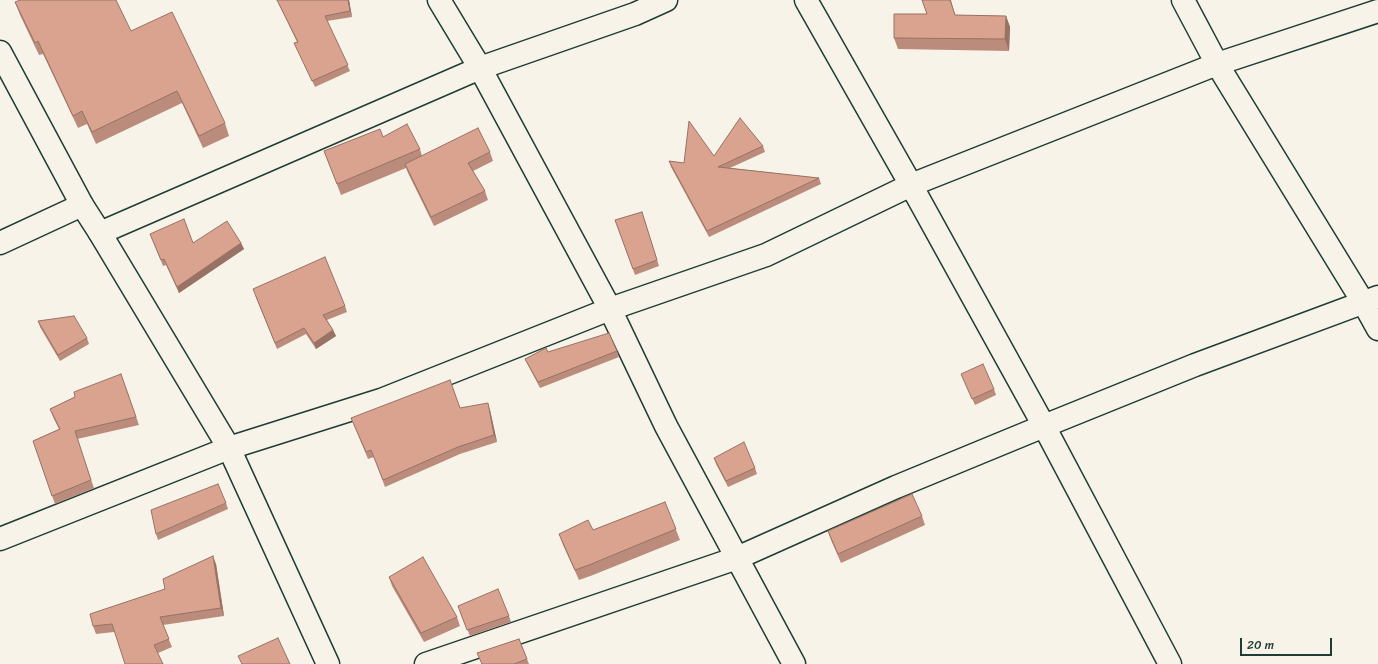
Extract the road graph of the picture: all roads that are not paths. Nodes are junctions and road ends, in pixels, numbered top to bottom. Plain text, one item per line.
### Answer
1 (439, 0) edge
2 (666, 0) edge
3 (806, 0) edge
4 (1183, 0) edge
5 (1378, 11) edge
6 (0, 52) edge
7 (1217, 64) junction
8 (480, 68) junction
9 (911, 185) junction
10 (82, 205) junction
11 (100, 232) junction
12 (0, 242) edge
13 (1371, 300) edge
14 (610, 309) junction
15 (1378, 329) edge
16 (1044, 426) junction
17 (228, 448) junction
18 (0, 539) edge
19 (737, 558) junction
20 (328, 664) edge
21 (426, 664) edge
22 (794, 664) edge
23 (1170, 664) edge

1 - 8 street
2 - 8 street
3 - 9 street
4 - 7 street
5 - 7 street
6 - 10 street
7 - 9 street
7 - 13 street
8 - 11 street
8 - 14 street
9 - 14 street
9 - 16 street
10 - 11 street
10 - 12 street
11 - 17 street
13 - 15 street
13 - 16 street
14 - 17 street
14 - 19 street
16 - 19 street
16 - 23 street
17 - 18 street
17 - 20 street
19 - 21 street
19 - 22 street

